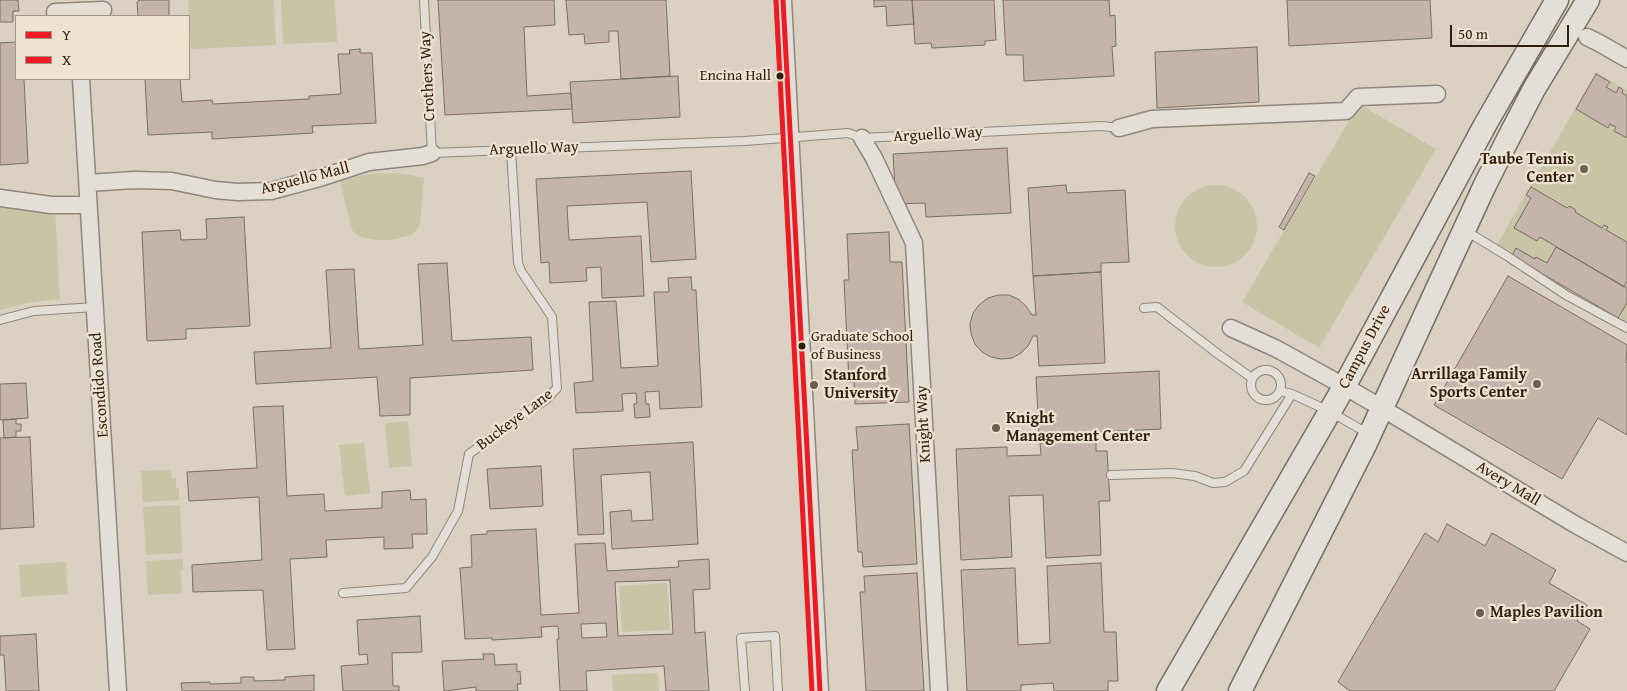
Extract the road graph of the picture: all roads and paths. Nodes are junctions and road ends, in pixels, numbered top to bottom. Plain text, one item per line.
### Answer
1 (424, 0) edge
2 (783, 0) edge
3 (1557, 0) edge
4 (1588, 0) edge
5 (54, 9) edge
6 (104, 9) edge
7 (1587, 38) dead end
8 (1627, 59) edge
9 (81, 80) edge
10 (1437, 94) dead end
11 (1119, 128) joint
12 (790, 138) junction
13 (862, 138) junction
14 (511, 150) junction
15 (432, 153) junction
16 (88, 183) junction
17 (0, 198) edge
18 (88, 205) junction
19 (1464, 230) junction
20 (95, 308) junction
21 (1144, 308) dead end
22 (0, 320) edge
23 (1231, 328) dead end
24 (1627, 328) edge
25 (1252, 378) junction
26 (1333, 380) dead end
27 (1349, 389) dead end
28 (1280, 391) junction
29 (1292, 394) junction
30 (1375, 404) dead end
31 (1329, 411) junction
32 (1390, 412) dead end
33 (1369, 434) junction
34 (1111, 475) dead end
35 (1627, 554) edge
36 (343, 593) dead end
37 (118, 691) edge
38 (745, 691) edge
39 (778, 691) edge
40 (820, 691) edge
41 (939, 691) edge
42 (1168, 691) edge
43 (1240, 691) edge

1 - 15 lane, Crothers Way
2 - 12 street
3 - 31 street, Campus Drive
4 - 19 street
5 - 6 street
7 - 8 street
9 - 16 street, Escondido Road
10 - 11 street, Arguello Way
11 - 13 lane, Arguello Way
12 - 13 lane, Arguello Way
12 - 14 lane, Arguello Way
12 - 40 street
13 - 41 street, Knight Way
14 - 15 lane, Arguello Way
14 - 36 lane, Buckeye Lane
15 - 16 street, Arguello Mall
16 - 18 street, Escondido Road
17 - 18 street
18 - 20 street, Escondido Road
19 - 24 lane
19 - 33 street
20 - 22 lane
20 - 37 street, Escondido Road
21 - 25 lane
23 - 26 street
25 - 28 lane
25 - 28 lane
27 - 30 street
28 - 29 lane
29 - 31 lane
29 - 34 lane
31 - 33 lane
31 - 42 street, Campus Drive
32 - 35 street, Avery Mall
33 - 43 street
38 - 39 lane

